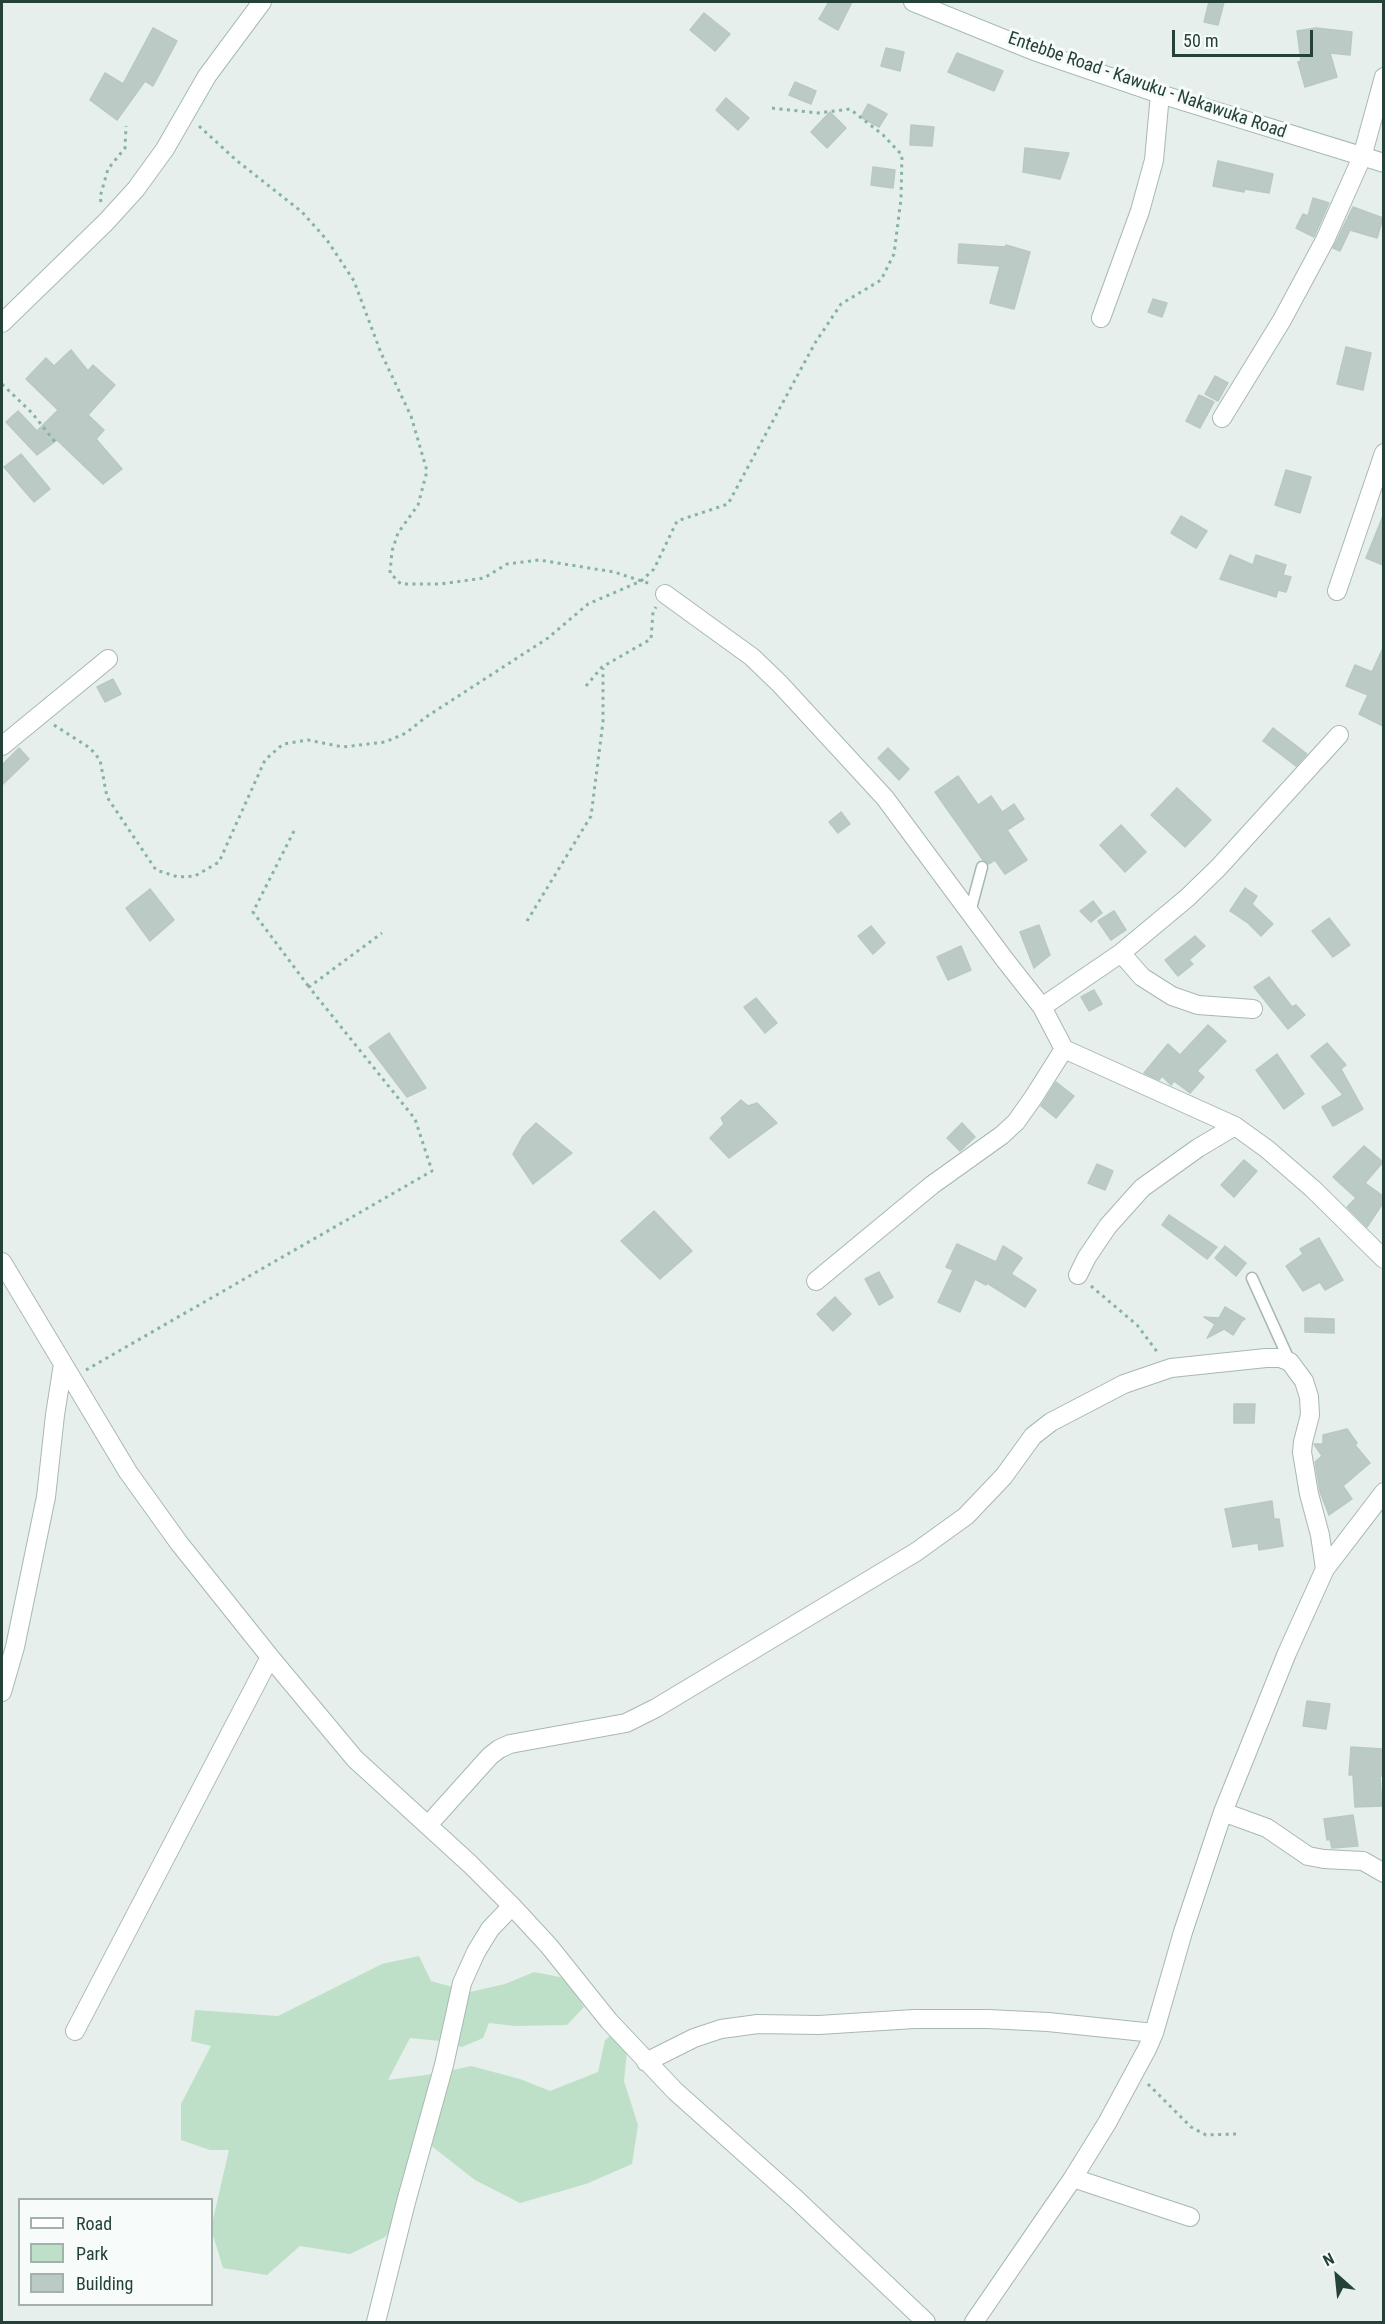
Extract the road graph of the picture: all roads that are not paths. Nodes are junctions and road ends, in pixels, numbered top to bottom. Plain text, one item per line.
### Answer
1 (262, 2) edge
2 (913, 2) edge
3 (935, 6) edge
4 (1383, 77) edge
5 (1160, 94) junction
6 (1362, 156) junction
7 (1383, 163) edge
8 (1101, 318) dead end
9 (2, 323) edge
10 (1222, 418) dead end
11 (1383, 453) edge
12 (1337, 591) dead end
13 (665, 594) road end
14 (108, 659) dead end
15 (1339, 735) dead end
16 (2, 746) edge
17 (982, 867) dead end
18 (970, 912) junction
19 (1121, 953) junction
20 (1042, 1007) junction
21 (1253, 1009) dead end
22 (1064, 1049) junction
23 (1235, 1126) junction
24 (1383, 1259) edge
25 (2, 1265) edge
26 (1078, 1275) road end
27 (1252, 1278) dead end
28 (816, 1281) dead end
29 (1290, 1362) junction
30 (67, 1372) junction
31 (1383, 1492) edge
32 (1325, 1569) junction
33 (270, 1657) junction
34 (2, 1692) edge
35 (1224, 1812) junction
36 (428, 1825) junction
37 (1383, 1873) edge
38 (512, 1906) junction
39 (75, 2031) dead end
40 (1154, 2033) junction
41 (646, 2062) junction
42 (1073, 2178) junction
43 (1190, 2217) dead end
44 (376, 2322) edge
45 (926, 2322) edge
46 (974, 2322) edge

1 - 9 street
2 - 3 street, Entebbe Road - Kawuku - Nakawuka Road
3 - 5 street, Entebbe Road - Kawuku - Nakawuka Road
4 - 6 street
5 - 6 street, Entebbe Road - Kawuku - Nakawuka Road
5 - 8 street
6 - 7 street, Entebbe Road - Kawuku - Nakawuka Road
6 - 10 street
11 - 12 street
13 - 18 street
14 - 16 street
15 - 19 street
17 - 18 lane
18 - 20 street
19 - 20 street
19 - 21 street
20 - 22 street
22 - 23 street
22 - 28 street
23 - 24 street
23 - 26 street
25 - 30 street
27 - 29 lane
29 - 32 street
29 - 36 street
30 - 33 street
30 - 34 street
31 - 32 street
32 - 35 street
33 - 36 street
33 - 39 street
35 - 37 street
35 - 40 street
36 - 38 street
38 - 41 street
38 - 44 street
40 - 41 street
40 - 42 street
41 - 45 street
42 - 43 street
42 - 46 street

